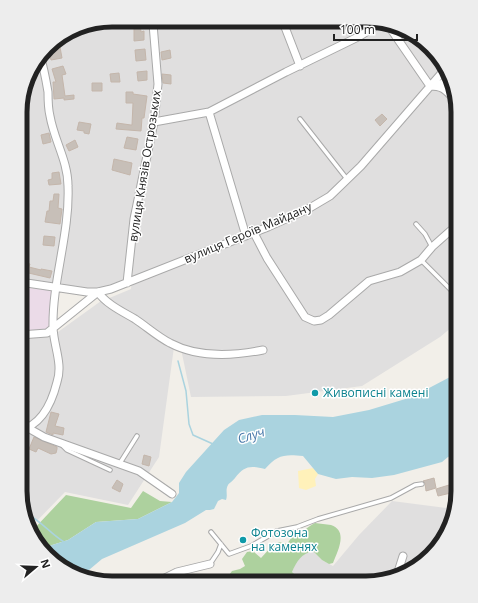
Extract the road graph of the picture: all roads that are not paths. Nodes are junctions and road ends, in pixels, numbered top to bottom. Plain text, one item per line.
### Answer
1 (153, 27) edge
2 (285, 27) edge
3 (373, 28) edge
4 (394, 32) edge
5 (42, 63) edge
6 (300, 66) junction
7 (442, 74) edge
8 (445, 81) edge
9 (434, 86) junction
10 (449, 93) edge
11 (209, 112) junction
12 (300, 119) dead end
13 (154, 122) junction
14 (347, 179) junction
15 (416, 224) dead end
16 (451, 230) edge
17 (254, 233) junction
18 (246, 236) junction
19 (432, 247) junction
20 (421, 260) junction
21 (27, 283) edge
22 (127, 283) junction
23 (56, 287) junction
24 (451, 290) edge
25 (98, 292) junction
26 (53, 329) junction
27 (27, 334) edge
28 (263, 350) dead end
29 (28, 428) joint
30 (137, 436) dead end
31 (59, 443) junction
32 (120, 463) junction
33 (110, 470) dead end
34 (422, 484) dead end
35 (172, 494) dead end
36 (211, 532) dead end
37 (221, 544) junction
38 (403, 556) dead end
39 (210, 564) joint
40 (399, 570) edge
41 (169, 576) edge

1 - 13 street, вулиця Князів Острозьких
2 - 6 street
3 - 6 street
4 - 9 street
5 - 23 street
6 - 11 street
7 - 9 street, вулиця Героїв Майдану
8 - 9 street
9 - 10 street
9 - 14 street, вулиця Героїв Майдану
11 - 13 street
11 - 18 street
12 - 14 lane
13 - 22 street, вулиця Князів Острозьких
14 - 17 street, вулиця Героїв Майдану
15 - 19 lane
16 - 19 street
17 - 18 street, вулиця Героїв Майдану
17 - 20 street
18 - 22 street, вулиця Героїв Майдану
19 - 20 street
20 - 24 lane
21 - 23 street, вулиця Героїв Майдану
22 - 25 street, вулиця Героїв Майдану
23 - 25 street, вулиця Героїв Майдану
23 - 26 street
25 - 26 street
25 - 28 street
26 - 27 street
26 - 29 street
29 - 31 street
30 - 32 lane
31 - 32 street
31 - 33 lane
32 - 35 street
34 - 37 lane
36 - 37 lane
37 - 39 lane
38 - 40 street
39 - 41 street

